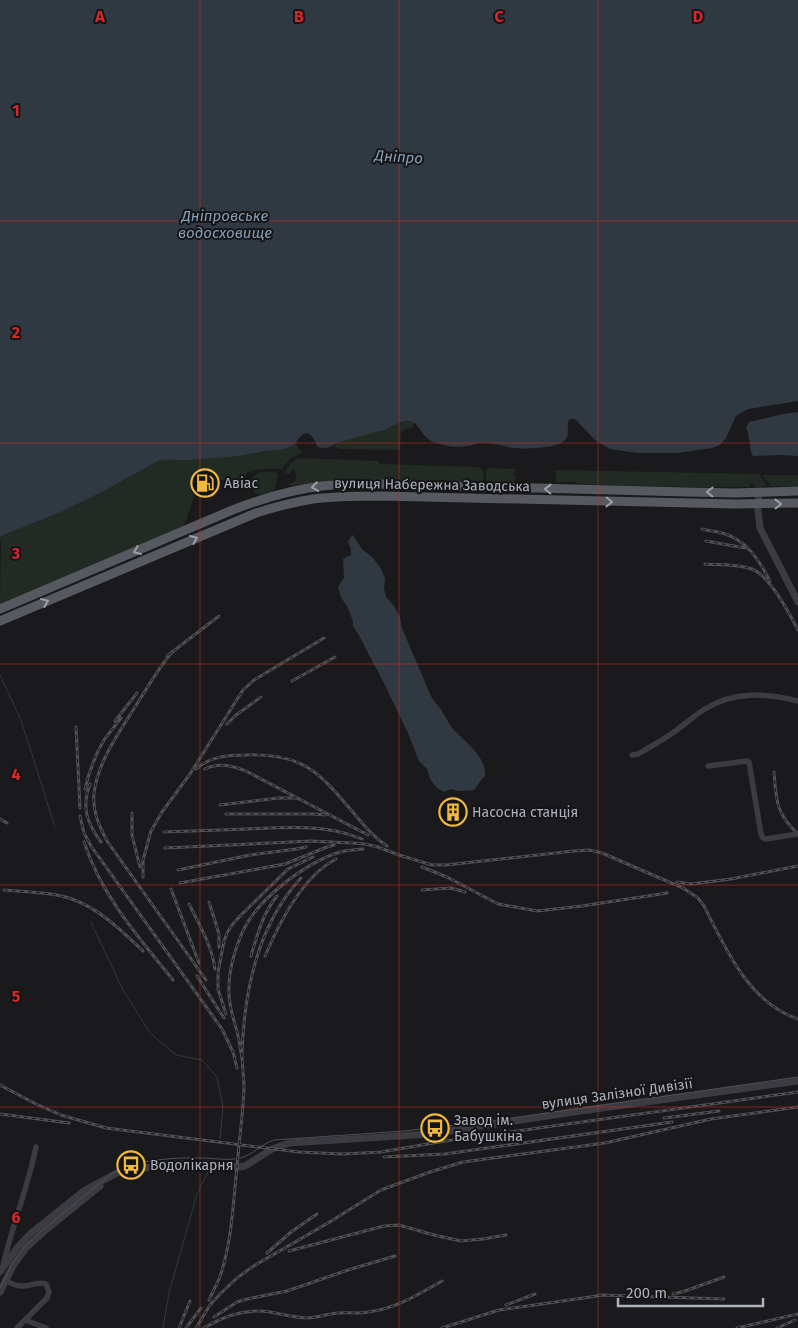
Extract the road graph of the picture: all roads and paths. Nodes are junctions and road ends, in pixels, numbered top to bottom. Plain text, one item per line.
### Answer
1 (798, 491) edge
2 (759, 492) junction
3 (798, 503) edge
4 (758, 504) junction
5 (798, 602) edge
6 (0, 609) edge
7 (0, 621) edge
8 (798, 701) edge
9 (632, 755) dead end
10 (708, 766) dead end
11 (798, 834) edge
12 (798, 1081) edge
13 (36, 1147) dead end
14 (118, 1173) junction
15 (0, 1246) edge
16 (7, 1248) junction
17 (1, 1270) edge
18 (5, 1280) junction
19 (0, 1292) edge
20 (25, 1320) junction
21 (17, 1328) edge
22 (46, 1328) edge

1 - 2 main road, вулиця Набережна Заводська
2 - 4 street
2 -> 6 main road, вулиця Набережна Заводська
4 -> 3 main road, вулиця Набережна Заводська
4 - 5 street
7 -> 4 main road, вулиця Набережна Заводська
8 - 9 street
10 - 11 street
12 - 14 street, вулиця Залізної Дивізії
13 - 16 street
14 - 17 street
14 - 18 street
15 - 16 street
16 - 17 street
18 - 19 street
18 - 20 street
20 - 21 street
20 - 22 street

